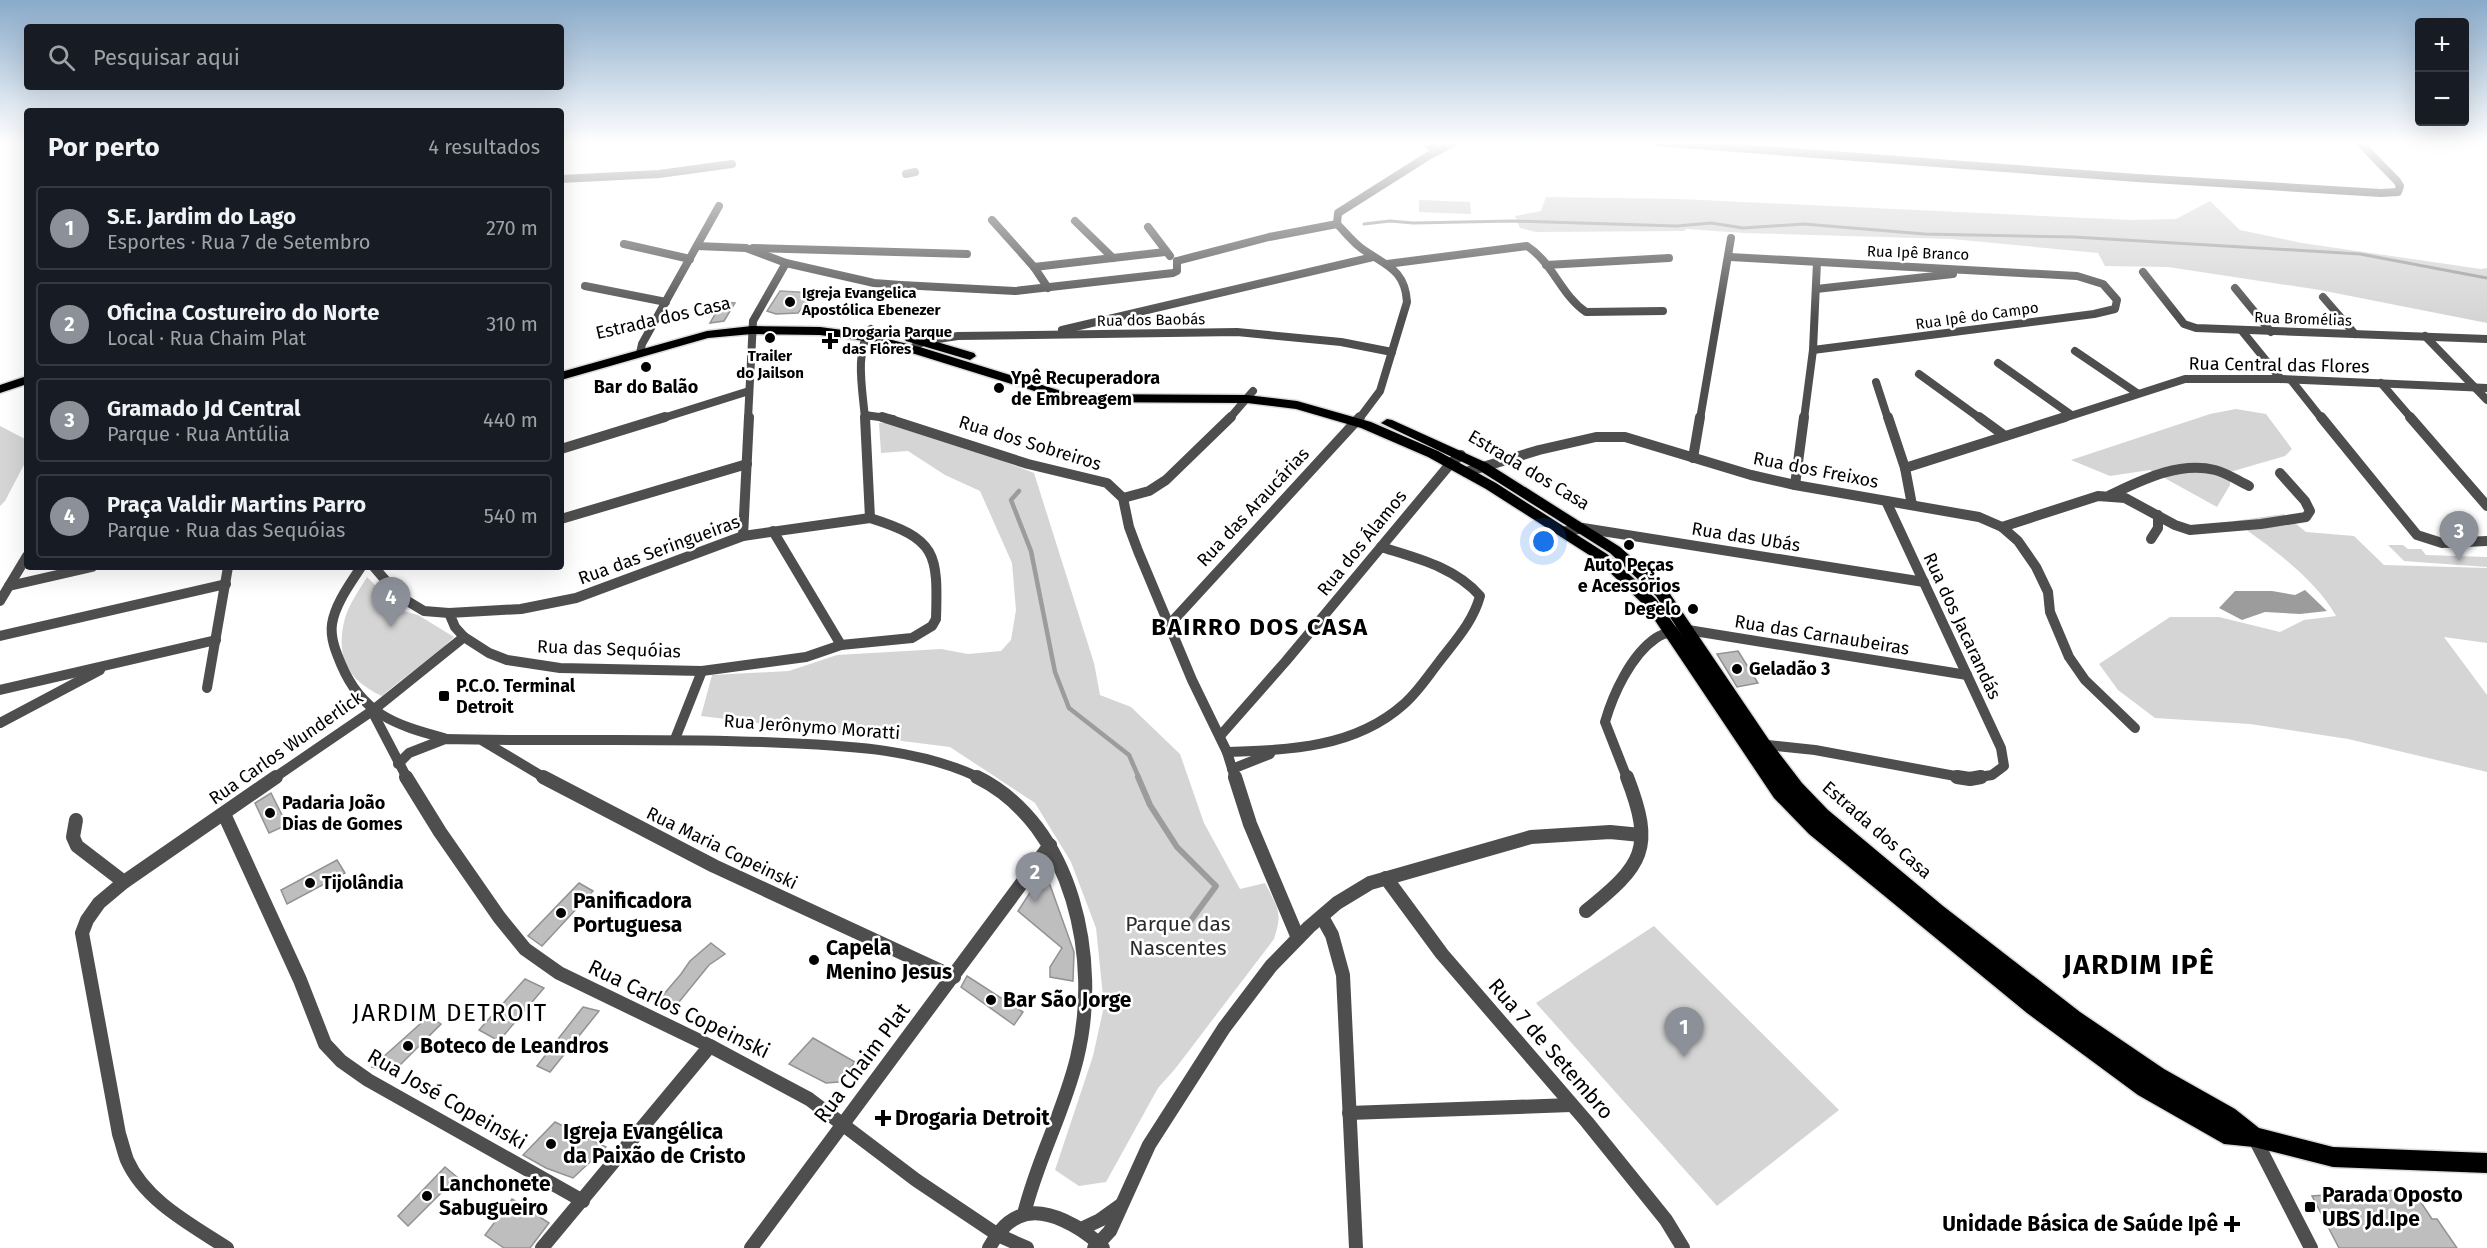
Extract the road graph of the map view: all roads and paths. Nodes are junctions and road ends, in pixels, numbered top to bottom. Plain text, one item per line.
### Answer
1 (1357, 200) edge
2 (719, 206) dead end
3 (992, 220) dead end
4 (1075, 221) dead end
5 (1337, 224) junction
6 (1148, 227) dead end
7 (1731, 238) dead end
8 (624, 244) dead end
9 (698, 246) junction
10 (746, 248) junction
11 (1165, 252) junction
12 (967, 254) dead end
13 (1374, 256) junction
14 (1730, 256) junction
15 (1113, 258) junction
16 (1670, 258) dead end
17 (690, 259) junction
18 (1177, 261) junction
19 (1817, 262) junction
20 (786, 263) junction
21 (1388, 264) junction
22 (1546, 265) junction
23 (1034, 267) junction
24 (1971, 269) junction
25 (2144, 272) dead end
26 (2103, 284) joint
27 (585, 286) dead end
28 (1048, 288) junction
29 (2235, 288) dead end
30 (1816, 289) junction
31 (2323, 297) dead end
32 (666, 302) junction
33 (1663, 311) dead end
34 (1098, 321) junction
35 (752, 326) junction
36 (2242, 331) junction
37 (2271, 332) junction
38 (868, 333) junction
39 (1044, 334) junction
40 (1101, 334) junction
41 (2355, 334) junction
42 (2425, 336) junction
43 (2487, 339) edge
44 (924, 341) junction
45 (641, 348) junction
46 (911, 349) junction
47 (1813, 350) junction
48 (2075, 351) dead end
49 (1392, 352) junction
50 (1998, 363) dead end
51 (564, 366) edge
52 (1919, 374) dead end
53 (564, 375) edge
54 (2286, 380) junction
55 (1876, 382) dead end
56 (24, 383) edge
57 (2381, 383) junction
58 (2475, 387) junction
59 (2487, 388) edge
60 (0, 391) edge
61 (749, 391) junction
62 (2137, 393) junction
63 (1250, 395) junction
64 (1096, 396) junction
65 (2487, 400) edge
66 (2070, 414) junction
67 (865, 415) junction
68 (1360, 417) junction
69 (2005, 436) junction
70 (564, 448) edge
71 (1693, 458) junction
72 (747, 464) junction
73 (1465, 464) junction
74 (1905, 468) junction
75 (2280, 473) dead end
76 (1795, 485) junction
77 (2249, 486) dead end
78 (2110, 495) junction
79 (1123, 498) junction
80 (1886, 501) junction
81 (1912, 505) junction
82 (2487, 506) edge
83 (2158, 515) junction
84 (564, 518) edge
85 (870, 518) junction
86 (2002, 527) junction
87 (1583, 528) junction
88 (773, 531) junction
89 (1563, 532) junction
90 (743, 536) junction
91 (2151, 539) dead end
92 (2487, 541) edge
93 (1381, 547) junction
94 (24, 560) edge
95 (79, 570) edge
96 (228, 570) edge
97 (360, 570) edge
98 (377, 570) edge
99 (1924, 582) junction
100 (226, 584) junction
101 (9, 586) junction
102 (0, 601) edge
103 (448, 613) junction
104 (1169, 625) junction
105 (1680, 631) junction
106 (0, 636) edge
107 (464, 637) junction
108 (216, 640) junction
109 (841, 645) junction
110 (110, 664) junction
111 (702, 671) junction
112 (1967, 675) junction
113 (207, 688) dead end
114 (0, 690) edge
115 (372, 711) junction
116 (0, 723) edge
117 (2135, 728) dead end
118 (1220, 736) junction
119 (445, 739) junction
120 (675, 739) junction
121 (481, 740) junction
122 (1755, 744) junction
123 (1276, 751) junction
124 (1227, 752) junction
125 (398, 764) junction
126 (1232, 769) junction
127 (224, 814) junction
128 (76, 820) dead end
129 (1641, 835) junction
130 (1050, 845) junction
131 (1386, 879) junction
132 (124, 882) junction
133 (1586, 911) dead end
134 (1322, 917) junction
135 (1298, 938) junction
136 (954, 977) junction
137 (710, 1046) junction
138 (1571, 1105) junction
139 (1349, 1113) junction
140 (843, 1123) junction
141 (2253, 1137) junction
142 (2487, 1163) edge
143 (583, 1201) junction
144 (1121, 1205) junction
145 (1024, 1214) junction
146 (1081, 1229) junction
147 (998, 1234) junction
148 (1099, 1246) edge
149 (227, 1248) edge
150 (542, 1248) edge
151 (751, 1248) edge
152 (989, 1248) edge
153 (1027, 1248) edge
154 (1356, 1248) edge
155 (1683, 1248) edge
156 (2311, 1248) edge

1 - 5 street
2 - 9 street
3 - 23 street
4 - 15 street
5 - 13 street
5 - 18 street
6 - 11 street
7 - 14 street
8 - 17 street
9 - 10 street
9 - 17 street
10 - 12 street
10 - 20 street
11 - 15 street
11 - 18 street
13 - 21 street
13 - 34 street
14 - 19 street, Rua Ipê Branco
14 - 71 street
15 - 23 street
16 - 22 street
17 - 32 street
18 - 28 street
19 - 24 street, Rua Ipê Branco
19 - 30 street
20 - 28 street
20 - 35 street
21 - 22 street
21 - 49 street, Rua das Araucárias
22 - 33 street
23 - 28 street
24 - 26 street, Rua Ipê Branco
24 - 30 street
25 - 36 street, Rua Bromélias
26 - 47 street, Rua Ipê do Campo
27 - 32 street
29 - 37 street
30 - 47 street
31 - 41 street
32 - 45 street
34 - 39 street
34 - 40 street
35 - 38 main road, Estrada dos Casa
35 - 45 main road, Estrada dos Casa
35 - 61 street
36 - 37 street, Rua Bromélias
36 - 54 street
37 - 41 street, Rua Bromélias
38 - 44 main road, Estrada dos Casa
38 - 46 main road, Estrada dos Casa
38 - 67 street
39 - 40 street, Rua dos Baobás
39 - 44 street, Rua dos Baobás
40 - 49 street, Rua dos Baobás
41 - 42 street, Rua Bromélias
42 - 43 street, Rua Bromélias
42 - 58 street
44 - 46 street, Rua dos Baobás
44 - 64 main road, Estrada dos Casa
45 - 51 main road, Estrada dos Casa
45 - 53 main road, Estrada dos Casa
46 - 64 main road, Estrada dos Casa
47 - 76 street
48 - 62 street
49 - 68 street, Rua das Araucárias
50 - 66 street
52 - 69 street
54 - 57 street, Rua Central das Flores
54 - 62 street, Rua Central das Flores
54 - 92 street
55 - 74 street
56 - 60 main road
57 - 58 street, Rua Central das Flores
57 - 82 street
58 - 59 street, Rua Central das Flores
58 - 65 street
61 - 70 street
61 - 72 street
62 - 66 street, Rua Central das Flores
63 - 64 main road, Estrada dos Casa
63 - 68 main road, Estrada dos Casa
63 - 79 street
66 - 69 street, Rua Central das Flores
67 - 79 street, Rua dos Sobreiros
67 - 85 street
68 - 73 main road, Estrada dos Casa
68 - 104 street, Rua das Araucárias
69 - 74 street, Rua Central das Flores
71 - 73 street, Rua dos Freixos
71 - 76 street, Rua dos Freixos
72 - 84 street
72 - 90 street
73 - 87 main road, Estrada dos Casa
73 - 89 main road, Estrada dos Casa
73 - 93 street, Rua dos Álamos
74 - 81 street
75 - 83 street
76 - 80 street, Rua dos Freixos
77 - 78 street
78 - 83 street
78 - 86 street
79 - 104 street
80 - 81 street, Rua dos Freixos
80 - 99 street, Rua dos Jacarandás
81 - 86 street, Rua dos Freixos
83 - 91 street
85 - 88 street, Rua das Seringueiras
85 - 109 street, Rua das Sequóias
86 - 117 street
87 - 89 street, Rua das Ubás
87 - 99 street, Rua das Ubás
87 - 105 main road, Estrada dos Casa
88 - 90 street, Rua das Seringueiras
88 - 109 street
89 - 105 main road, Estrada dos Casa
90 - 103 street, Rua das Seringueiras
93 - 118 street, Rua dos Álamos
93 - 123 street
94 - 101 street
95 - 101 street
96 - 100 street
97 - 115 street
98 - 103 street
99 - 112 street, Rua dos Jacarandás
100 - 106 street
100 - 108 street
101 - 102 street
103 - 107 street, Rua das Sequóias
104 - 118 street
105 - 112 street, Rua das Carnaubeiras
105 - 122 main road, Estrada dos Casa
105 - 129 street
107 - 111 street, Rua das Sequóias
107 - 115 street, Rua Carlos Wunderlick
108 - 110 street
108 - 113 street
109 - 111 street, Rua das Sequóias
110 - 114 street
110 - 116 street
111 - 120 street
112 - 122 street, Rua dos Jacarandás
115 - 119 street
115 - 125 street, Rua Carlos Copeinski
115 - 127 street, Rua Carlos Wunderlick
118 - 124 street
119 - 121 street, Rua Jerônymo Moratti
119 - 125 street, Rua Jerônymo Moratti
120 - 121 street, Rua Jerônymo Moratti
120 - 130 street, Rua Jerônymo Moratti
121 - 136 street, Rua Maria Copeinski
122 - 141 main road, Estrada dos Casa
123 - 124 street
123 - 126 street
124 - 126 street
125 - 137 street, Rua Carlos Copeinski
126 - 135 street
127 - 132 street, Rua Carlos Wunderlick
127 - 143 street, Rua José Copeinski
128 - 132 street
129 - 131 street
129 - 133 street
130 - 136 street, Rua Chaim Plat
130 - 145 street, Rua Jerônymo Moratti
131 - 134 street
131 - 138 street, Rua 7 de Setembro
132 - 149 street, Rua Carlos Wunderlick
134 - 135 street
134 - 139 street
135 - 144 street
136 - 140 street, Rua Chaim Plat
137 - 140 street, Rua Carlos Copeinski
137 - 143 street
138 - 139 street
138 - 155 street, Rua 7 de Setembro
139 - 154 street
140 - 147 street, Rua Carlos Copeinski
140 - 151 street, Rua Chaim Plat
141 - 142 main road, Estrada dos Casa
141 - 156 street
143 - 150 street
144 - 146 street
144 - 148 street
145 - 146 street
145 - 147 street
146 - 148 street
147 - 152 street
147 - 153 street, Rua Carlos Copeinski

